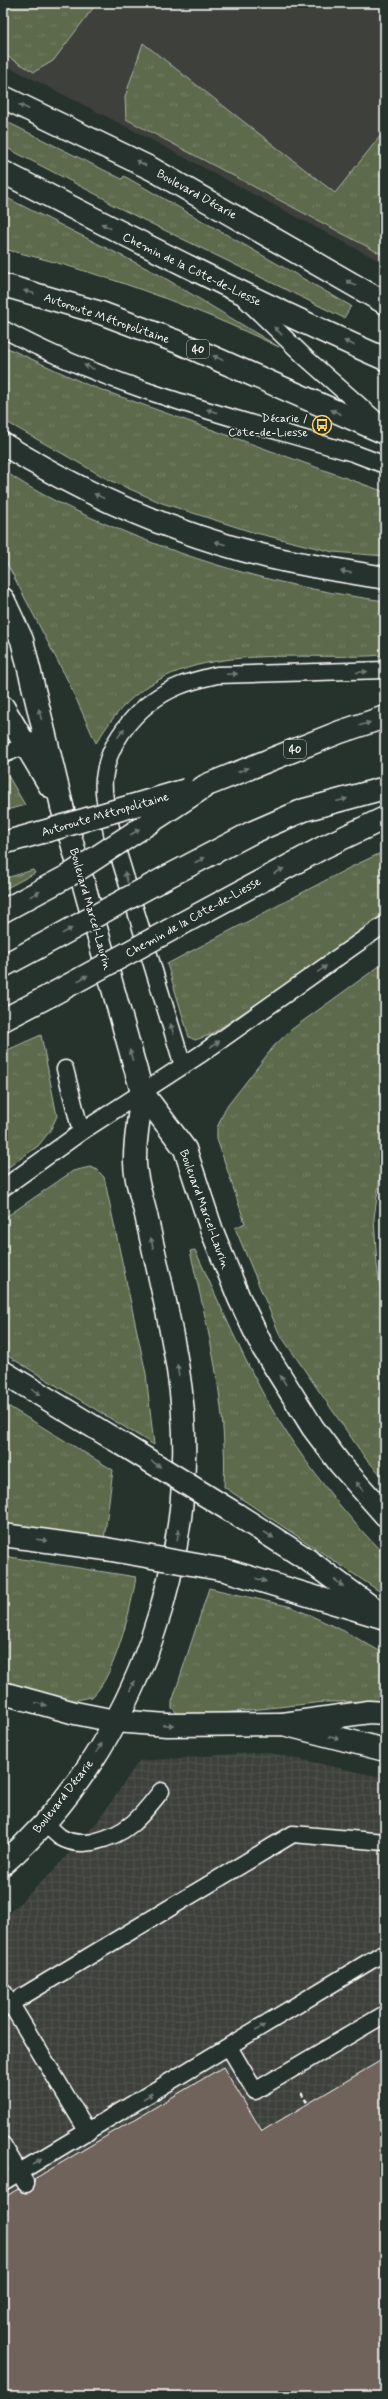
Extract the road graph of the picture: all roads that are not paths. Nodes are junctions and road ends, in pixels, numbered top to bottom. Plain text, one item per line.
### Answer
1 (3, 97) edge
2 (3, 172) edge
3 (3, 285) edge
4 (236, 290) junction
5 (385, 303) edge
6 (3, 329) edge
7 (385, 358) edge
8 (385, 428) edge
9 (385, 433) edge
10 (3, 444) edge
11 (384, 464) edge
12 (385, 578) edge
13 (3, 599) edge
14 (385, 670) edge
15 (3, 707) edge
16 (385, 717) edge
17 (36, 740) junction
18 (3, 755) edge
19 (207, 784) junction
20 (385, 788) edge
21 (385, 818) edge
22 (3, 843) edge
23 (3, 911) edge
24 (385, 924) edge
25 (3, 966) edge
26 (3, 1020) edge
27 (183, 1066) junction
28 (65, 1069) dead end
29 (142, 1092) junction
30 (81, 1132) junction
31 (3, 1188) edge
32 (3, 1372) edge
33 (385, 1515) edge
34 (3, 1535) edge
35 (385, 1618) edge
36 (3, 1693) edge
37 (385, 1713) edge
38 (115, 1721) junction
39 (283, 1724) junction
40 (385, 1750) edge
41 (161, 1791) dead end
42 (44, 1822) junction
43 (385, 1842) edge
44 (3, 1864) edge
45 (385, 1952) edge
46 (5, 2001) edge
47 (385, 2014) edge
48 (229, 2047) junction
49 (88, 2132) junction
50 (3, 2145) edge
51 (23, 2178) junction
52 (3, 2182) edge

5 -> 1 main road, Boulevard Décarie
4 -> 2 main road, Chemin de la Côte-de-Liesse
9 -> 3 main road, Autoroute Métropolitaine / 40
7 -> 4 main road, Chemin de la Côte-de-Liesse
8 -> 4 lane
11 -> 6 lane
12 -> 10 main road
17 -> 13 main road
27 -> 14 lane
15 - 17 main road, Boulevard Marcel-Laurin
19 -> 16 main road, 40
17 - 18 lane
29 -> 17 main road, Boulevard Marcel-Laurin
19 - 22 main road, Autoroute Métropolitaine / 40, bridge
23 -> 19 main road, bridge
25 -> 20 main road, bridge
26 -> 21 main road, Chemin de la Côte-de-Liesse, bridge
27 -> 24 lane
27 - 29 lane
28 - 30 lane
29 - 30 lane
33 -> 29 main road, Boulevard Marcel-Laurin
38 -> 29 main road, Boulevard Décarie
30 - 31 lane
32 -> 35 main road, bridge
34 -> 35 main road, bridge
36 -> 38 main road
37 - 39 main road
38 -> 39 main road
42 -> 38 main road, Boulevard Décarie
39 -> 40 main road
41 - 42 lane
42 - 44 main road, Boulevard Décarie
43 - 46 lane
48 -> 45 lane
46 - 49 lane
47 - 48 lane
49 -> 48 lane
51 -> 49 lane
50 - 51 lane
51 - 52 lane

